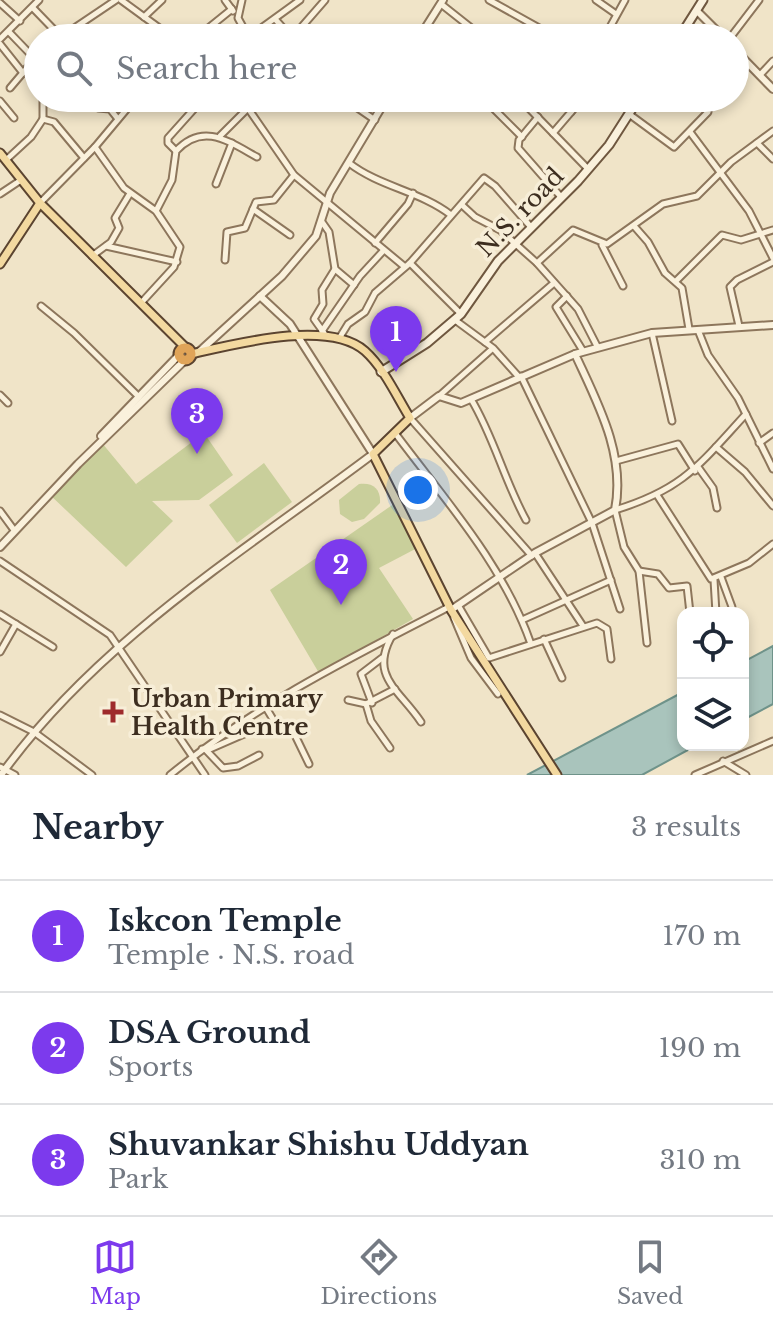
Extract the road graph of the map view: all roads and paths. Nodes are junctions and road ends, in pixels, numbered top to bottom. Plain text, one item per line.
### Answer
1 (39, 0) edge
2 (119, 0) edge
3 (162, 0) edge
4 (225, 0) edge
5 (242, 0) edge
6 (300, 0) edge
7 (325, 0) edge
8 (489, 0) edge
9 (596, 0) edge
10 (625, 0) edge
11 (703, 0) edge
12 (759, 0) edge
13 (130, 2) edge
14 (442, 2) edge
15 (0, 3) edge
16 (33, 8) junction
17 (232, 9) junction
18 (697, 11) junction
19 (616, 14) junction
20 (144, 17) junction
21 (238, 18) junction
22 (275, 19) junction
23 (20, 21) junction
24 (47, 24) edge
25 (78, 24) edge
26 (153, 24) edge
27 (213, 24) edge
28 (241, 24) edge
29 (268, 24) edge
30 (279, 24) edge
31 (304, 24) edge
32 (428, 24) edge
33 (468, 24) edge
34 (532, 24) edge
35 (611, 24) edge
36 (688, 24) edge
37 (711, 24) edge
38 (739, 24) edge
39 (9, 32) junction
40 (0, 42) edge
41 (24, 46) edge
42 (773, 61) edge
43 (749, 64) edge
44 (23, 73) joint
45 (760, 75) junction
46 (10, 88) dead end
47 (773, 89) edge
48 (0, 101) edge
49 (43, 112) edge
50 (112, 112) edge
51 (124, 112) edge
52 (191, 112) edge
53 (244, 112) edge
54 (251, 112) edge
55 (363, 112) edge
56 (380, 112) edge
57 (497, 112) edge
58 (533, 112) edge
59 (571, 112) edge
60 (708, 112) edge
61 (629, 114) joint
62 (538, 117) junction
63 (14, 118) dead end
64 (43, 119) junction
65 (118, 119) junction
66 (376, 121) junction
67 (773, 131) edge
68 (690, 132) junction
69 (553, 133) junction
70 (220, 136) junction
71 (522, 137) junction
72 (232, 143) junction
73 (757, 143) junction
74 (95, 147) junction
75 (176, 151) junction
76 (3, 157) edge
77 (257, 157) dead end
78 (84, 158) junction
79 (773, 159) edge
80 (349, 163) junction
81 (588, 169) junction
82 (722, 172) junction
83 (294, 175) junction
84 (21, 180) junction
85 (216, 184) dead end
86 (413, 193) junction
87 (0, 194) edge
88 (129, 195) junction
89 (562, 198) junction
90 (40, 203) junction
91 (325, 203) junction
92 (462, 205) junction
93 (253, 209) junction
94 (156, 211) junction
95 (451, 215) junction
96 (322, 222) junction
97 (530, 226) junction
98 (634, 226) junction
99 (773, 230) edge
100 (290, 235) dead end
101 (761, 235) junction
102 (375, 243) junction
103 (513, 244) junction
104 (602, 245) junction
105 (106, 246) junction
106 (384, 250) junction
107 (91, 257) junction
108 (225, 260) dead end
109 (773, 260) edge
110 (177, 262) junction
111 (537, 263) junction
112 (0, 264) edge
113 (408, 265) junction
114 (335, 269) junction
115 (676, 281) junction
116 (554, 283) junction
117 (354, 285) junction
118 (623, 286) dead end
119 (260, 296) junction
120 (567, 296) junction
121 (140, 303) junction
122 (41, 306) dead end
123 (458, 317) junction
124 (316, 324) junction
125 (773, 325) edge
126 (739, 326) junction
127 (689, 329) junction
128 (698, 329) junction
129 (324, 333) junction
130 (652, 333) junction
131 (340, 337) junction
132 (299, 338) junction
133 (485, 342) junction
134 (597, 346) junction
135 (493, 348) junction
136 (583, 351) junction
137 (188, 354) junction
138 (575, 354) junction
139 (381, 372) junction
140 (519, 376) junction
141 (0, 395) edge
142 (439, 396) junction
143 (140, 398) junction
144 (471, 399) junction
145 (8, 403) dead end
146 (746, 414) junction
147 (410, 418) junction
148 (672, 421) dead end
149 (395, 433) junction
150 (773, 434) edge
151 (759, 443) junction
152 (716, 447) junction
153 (373, 454) junction
154 (616, 461) junction
155 (697, 469) junction
156 (773, 469) edge
157 (657, 495) junction
158 (773, 506) edge
159 (717, 508) dead end
160 (615, 510) junction
161 (0, 511) edge
162 (526, 520) dead end
163 (592, 523) junction
164 (12, 533) junction
165 (773, 544) edge
166 (0, 547) edge
167 (533, 554) junction
168 (0, 561) edge
169 (639, 571) junction
170 (500, 575) junction
171 (721, 577) junction
172 (611, 580) junction
173 (714, 580) junction
174 (567, 600) junction
175 (458, 605) junction
176 (689, 607) edge
177 (716, 607) edge
178 (732, 607) dead end
179 (620, 609) dead end
180 (451, 610) junction
181 (0, 614) edge
182 (522, 620) junction
183 (16, 624) junction
184 (583, 626) junction
185 (393, 633) junction
186 (544, 639) junction
187 (647, 643) dead end
188 (531, 644) junction
189 (53, 647) dead end
190 (118, 647) junction
191 (0, 652) edge
192 (382, 658) junction
193 (611, 659) dead end
194 (562, 678) dead end
195 (395, 689) junction
196 (498, 694) dead end
197 (348, 700) dead end
198 (369, 704) junction
199 (265, 706) junction
200 (0, 715) edge
201 (274, 721) junction
202 (421, 722) dead end
203 (34, 732) junction
204 (773, 741) edge
205 (390, 748) dead end
206 (203, 749) junction
207 (193, 754) junction
208 (259, 755) dead end
209 (723, 761) junction
210 (309, 764) dead end
211 (2, 770) edge
212 (15, 775) edge
213 (92, 775) edge
214 (170, 775) edge
215 (205, 775) edge
216 (557, 775) edge
217 (695, 775) edge
218 (746, 775) edge

1 - 16 street
2 - 13 street
2 - 25 street
3 - 20 street
4 - 17 street
5 - 21 street
6 - 22 street
7 - 31 street
8 - 34 street
9 - 19 street
10 - 19 street
11 - 18 main road
12 - 38 street
13 - 20 street
14 - 32 street
14 - 33 street
15 - 23 street
16 - 23 street
16 - 24 street
17 - 21 street
17 - 27 street
18 - 36 main road
18 - 37 street
19 - 35 street
20 - 26 street
21 - 28 street
22 - 29 street
22 - 30 street
23 - 39 street
39 - 40 street
39 - 41 street
40 - 44 street
42 - 45 street
43 - 45 street
44 - 46 street
45 - 47 street
48 - 63 street
49 - 64 street
50 - 65 street
51 - 65 street
52 - 75 street
53 - 70 street
54 - 83 street
55 - 66 street
56 - 66 street
57 - 71 street
58 - 62 street
59 - 69 street
60 - 68 street
61 - 68 street
61 - 81 main road, N.S. road
62 - 69 street
62 - 71 street
64 - 76 street
64 - 78 street
65 - 74 street
66 - 80 street
67 - 73 street
68 - 82 street
69 - 81 street
70 - 72 street
70 - 75 street
71 - 89 street
72 - 77 street
72 - 85 street
73 - 79 street
73 - 82 street
74 - 78 street
74 - 88 street
75 - 94 street
76 - 84 main road
78 - 90 street
80 - 86 street
80 - 91 street
81 - 89 main road, N.S. road
82 - 98 street
82 - 101 street
83 - 91 street
83 - 93 street
84 - 87 street
84 - 90 main road
86 - 95 street
86 - 102 street
88 - 94 street
88 - 105 street
89 - 97 main road, N.S. road
90 - 107 main road
90 - 112 main road
91 - 96 street
91 - 102 street
92 - 95 street
92 - 97 street
92 - 103 street
93 - 100 street
93 - 108 street
94 - 110 street
95 - 113 street
96 - 114 street
96 - 119 street
97 - 103 main road, N.S. road
98 - 104 street
98 - 115 street
99 - 101 street
101 - 109 street
101 - 115 street
102 - 106 street
103 - 111 street
103 - 123 main road, N.S. road
104 - 111 street
104 - 118 street
105 - 107 street
105 - 110 street
106 - 113 street
106 - 117 street
107 - 121 main road
109 - 126 street
110 - 121 street
111 - 116 street
113 - 123 street
113 - 131 street
114 - 117 street
114 - 124 street
115 - 127 street
116 - 120 street
116 - 133 street
117 - 129 street
119 - 132 street
119 - 137 street
120 - 134 street
120 - 136 street
121 - 137 main road
122 - 143 street
123 - 133 street
123 - 139 main road, N.S. road
124 - 129 street
124 - 132 street
125 - 126 street
126 - 128 street
127 - 128 street
127 - 130 street
128 - 146 street
129 - 131 main road
129 - 132 main road
130 - 134 street
130 - 148 street
131 - 139 main road
132 - 137 main road
132 - 153 street
133 - 135 street
134 - 136 street
135 - 140 street
135 - 142 street
136 - 138 street
137 - 143 street
137 - 164 street
138 - 140 street
138 - 154 street
139 - 147 main road
140 - 144 street
140 - 163 street
141 - 145 street
142 - 144 street
142 - 147 street
143 - 164 street
144 - 162 street
146 - 151 street
146 - 152 street
147 - 149 main road
147 - 167 street
149 - 153 main road
149 - 170 street
150 - 151 street
151 - 156 street
152 - 155 street
152 - 158 street
153 - 180 main road
153 - 190 street
154 - 155 street
154 - 160 street
155 - 157 street
155 - 159 street
157 - 160 street
157 - 173 street
160 - 163 street
160 - 169 street
161 - 164 street
163 - 167 street
163 - 172 street
164 - 166 street
165 - 171 street
167 - 170 street
167 - 174 street
168 - 190 street
169 - 176 street
169 - 187 street
170 - 175 street
170 - 182 street
171 - 173 street
171 - 178 street
172 - 174 street
172 - 179 street
173 - 177 street
174 - 182 street
174 - 184 street
175 - 180 street
175 - 188 street
180 - 185 street
180 - 196 street
180 - 216 main road
181 - 183 street
182 - 188 street
183 - 189 street
183 - 191 street
184 - 186 street
184 - 193 street
185 - 192 street
185 - 199 street
186 - 188 street
186 - 194 street
190 - 203 street
190 - 207 street
192 - 195 street
192 - 198 street
195 - 198 street
195 - 202 street
197 - 198 street
198 - 205 street
199 - 201 street
199 - 206 street
200 - 203 street
201 - 206 street
201 - 210 street
203 - 211 street
203 - 213 street
204 - 209 street
206 - 207 street
206 - 208 street
207 - 214 street
207 - 215 street
209 - 217 street
209 - 218 street
211 - 212 street

